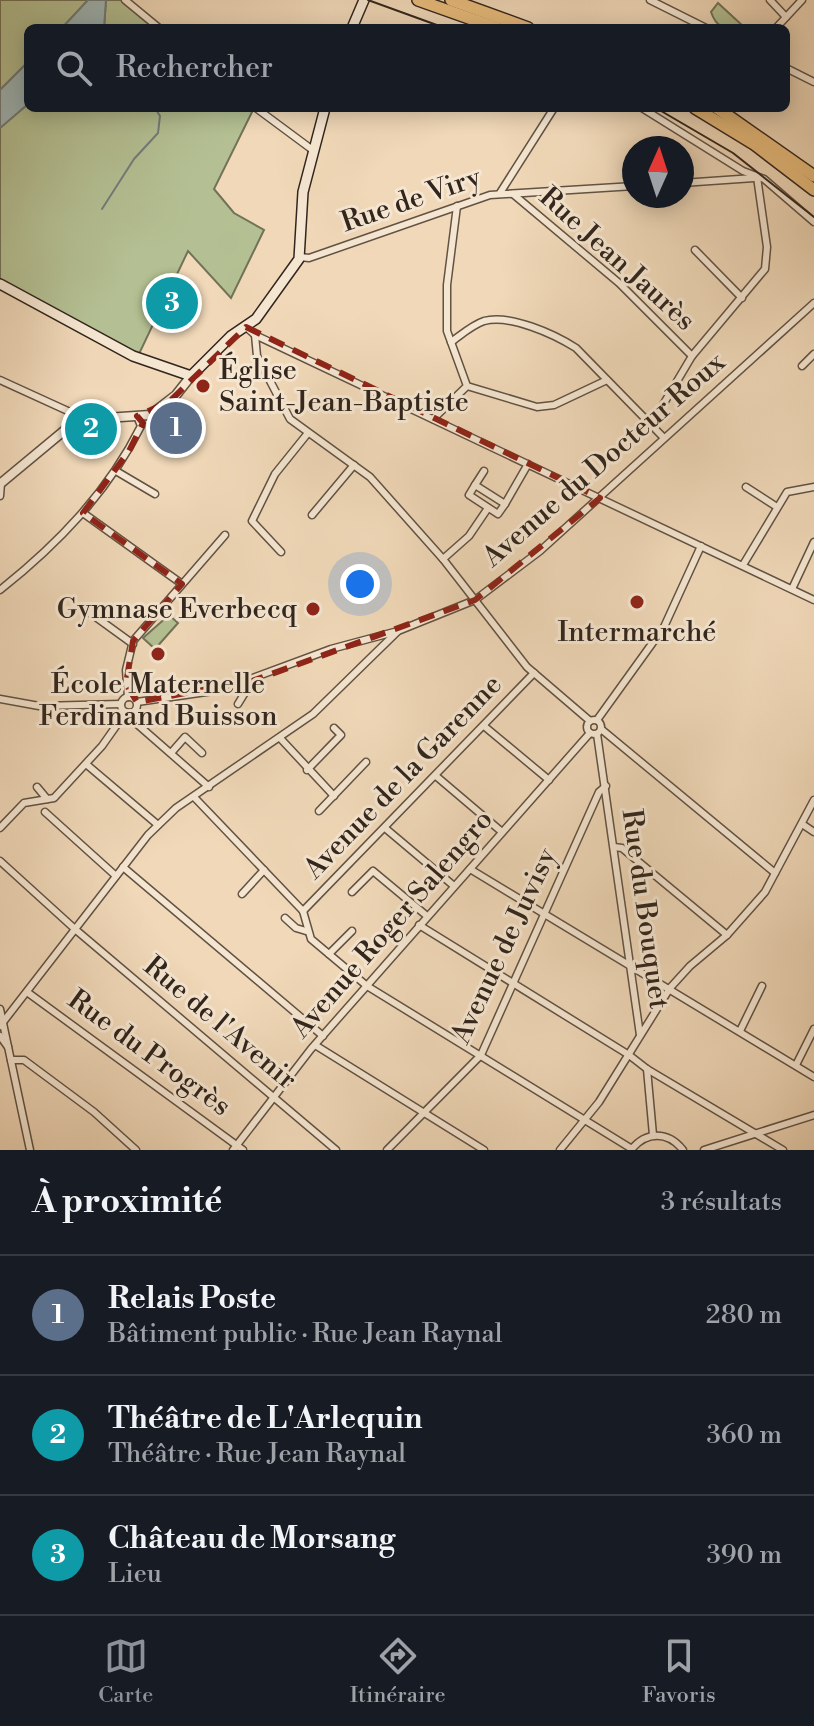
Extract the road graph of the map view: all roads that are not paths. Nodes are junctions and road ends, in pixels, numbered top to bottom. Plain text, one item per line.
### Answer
1 (125, 0) edge
2 (364, 0) edge
3 (418, 0) edge
4 (451, 0) edge
5 (650, 0) edge
6 (770, 0) edge
7 (802, 0) edge
8 (786, 17) junction
9 (154, 24) edge
10 (357, 24) edge
11 (486, 24) edge
12 (517, 24) edge
13 (698, 24) edge
14 (780, 24) edge
15 (790, 70) edge
16 (814, 82) edge
17 (261, 112) edge
18 (324, 112) edge
19 (551, 112) edge
20 (649, 112) edge
21 (702, 112) edge
22 (723, 112) edge
23 (314, 151) junction
24 (814, 176) edge
25 (757, 177) junction
26 (694, 182) edge
27 (622, 187) edge
28 (814, 190) edge
29 (500, 193) junction
30 (513, 194) junction
31 (457, 206) junction
32 (814, 222) edge
33 (695, 250) dead end
34 (300, 257) junction
35 (0, 284) edge
36 (742, 298) junction
37 (814, 303) edge
38 (246, 327) junction
39 (255, 335) junction
40 (451, 342) junction
41 (814, 354) edge
42 (692, 356) junction
43 (802, 366) dead end
44 (191, 376) junction
45 (0, 380) edge
46 (607, 380) junction
47 (467, 386) junction
48 (137, 416) junction
49 (433, 419) junction
50 (77, 420) junction
51 (651, 425) junction
52 (308, 433) junction
53 (664, 438) junction
54 (528, 464) junction
55 (354, 465) junction
56 (116, 471) junction
57 (484, 471) dead end
58 (0, 483) edge
59 (475, 485) junction
60 (746, 487) dead end
61 (814, 487) edge
62 (155, 494) dead end
63 (0, 496) edge
64 (600, 498) junction
65 (505, 504) junction
66 (777, 507) junction
67 (488, 508) junction
68 (257, 509) junction
69 (83, 513) junction
70 (265, 513) dead end
71 (312, 515) dead end
72 (225, 535) dead end
73 (814, 542) edge
74 (701, 546) junction
75 (281, 552) dead end
76 (443, 559) junction
77 (743, 565) junction
78 (182, 584) junction
79 (792, 589) junction
80 (0, 590) edge
81 (475, 600) junction
82 (814, 600) edge
83 (82, 607) dead end
84 (398, 631) junction
85 (133, 644) junction
86 (534, 673) junction
87 (252, 681) junction
88 (128, 697) junction
89 (0, 699) edge
90 (137, 702) junction
91 (121, 704) junction
92 (238, 704) dead end
93 (128, 712) junction
94 (593, 720) junction
95 (484, 726) junction
96 (334, 728) dead end
97 (596, 732) junction
98 (280, 738) junction
99 (171, 753) junction
100 (202, 753) dead end
101 (366, 762) dead end
102 (86, 764) junction
103 (307, 770) junction
104 (436, 776) junction
105 (549, 780) junction
106 (606, 786) junction
107 (37, 787) dead end
108 (209, 787) junction
109 (334, 796) junction
110 (194, 797) junction
111 (47, 799) junction
112 (814, 800) edge
113 (319, 811) dead end
114 (45, 812) dead end
115 (802, 824) junction
116 (158, 825) junction
117 (0, 828) edge
118 (385, 828) junction
119 (502, 832) junction
120 (814, 832) edge
121 (614, 847) junction
122 (0, 861) edge
123 (123, 867) junction
124 (470, 869) junction
125 (264, 870) junction
126 (775, 873) junction
127 (116, 876) junction
128 (454, 886) junction
129 (352, 892) dead end
130 (242, 894) dead end
131 (303, 911) junction
132 (545, 913) junction
133 (427, 916) junction
134 (285, 918) dead end
135 (419, 925) junction
136 (76, 930) junction
137 (306, 931) junction
138 (352, 931) dead end
139 (727, 935) junction
140 (329, 954) junction
141 (630, 963) junction
142 (513, 984) junction
143 (367, 986) junction
144 (762, 986) dead end
145 (670, 988) junction
146 (27, 992) junction
147 (0, 1009) edge
148 (2, 1024) edge
149 (814, 1029) edge
150 (740, 1031) junction
151 (0, 1036) edge
152 (323, 1036) junction
153 (640, 1037) junction
154 (315, 1045) junction
155 (9, 1050) junction
156 (481, 1055) junction
157 (629, 1055) junction
158 (11, 1060) junction
159 (796, 1065) junction
160 (647, 1069) junction
161 (814, 1077) edge
162 (272, 1096) junction
163 (422, 1112) junction
164 (814, 1115) edge
165 (584, 1119) junction
166 (756, 1133) junction
167 (653, 1135) junction
168 (238, 1148) edge
169 (30, 1150) edge
170 (136, 1150) edge
171 (336, 1150) edge
172 (387, 1150) edge
173 (484, 1150) edge
174 (560, 1150) edge
175 (632, 1150) edge
176 (683, 1150) edge
177 (704, 1150) edge
178 (783, 1150) edge

1 - 9 street
2 - 10 main road
3 - 11 highway
4 - 12 highway
5 - 13 street
6 - 8 street
7 - 8 street
8 - 14 street
15 - 16 street
17 - 23 street
18 - 23 main road
19 - 29 street
20 - 25 street
21 - 28 highway
22 - 24 highway
23 - 34 main road
25 - 26 street
25 - 32 street
25 - 36 street
27 - 30 street, Rue de Viry
29 - 30 street, Rue de Viry
29 - 31 street, Rue de Viry
30 - 42 street, Rue Jean Jaurès
31 - 34 street, Rue de Viry
31 - 40 street
33 - 36 street
34 - 38 main road
35 - 44 main road
36 - 42 street
37 - 53 street, Avenue du Docteur Roux
38 - 39 street
38 - 44 main road
39 - 49 street
39 - 52 street
40 - 46 street
40 - 47 street
41 - 43 street
42 - 51 street
44 - 48 street
45 - 50 street
46 - 47 street
46 - 51 street
47 - 49 street
48 - 50 street
48 - 56 street
49 - 54 street
50 - 58 street
51 - 53 street
52 - 55 street
52 - 68 street
53 - 64 street, Avenue du Docteur Roux
54 - 64 street
54 - 65 street
55 - 71 street
55 - 76 street
56 - 62 street
56 - 69 street
57 - 59 street
58 - 63 street
59 - 65 street
59 - 67 street
60 - 66 street
61 - 66 street
64 - 74 street
64 - 81 street, Avenue du Docteur Roux
65 - 67 street
66 - 77 street
67 - 76 street
68 - 70 street
68 - 75 street
69 - 78 street
69 - 80 street
72 - 78 street
73 - 79 street
74 - 77 street
74 - 94 street
76 - 81 street
77 - 79 street
78 - 85 street
79 - 82 street
81 - 84 street, Avenue du Docteur Roux
81 - 86 street
83 - 85 street
84 - 87 street
84 - 98 street, Avenue du Docteur Roux
85 - 88 street
86 - 94 street
86 - 95 street, Avenue de la Garenne
87 - 90 street
87 - 92 street
88 - 90 street
88 - 91 street
89 - 91 street
90 - 93 street
91 - 93 street
93 - 99 street
93 - 102 street
94 - 97 street
94 - 97 street
95 - 104 street, Avenue de la Garenne
95 - 105 street
96 - 103 street
97 - 105 street, Avenue Roger Salengro
97 - 106 street
97 - 126 street
98 - 103 street
98 - 108 street, Avenue du Docteur Roux
99 - 100 street
99 - 108 street
101 - 109 street
102 - 111 street
102 - 116 street
103 - 109 street
104 - 118 street, Avenue de la Garenne
104 - 119 street
105 - 119 street, Avenue Roger Salengro
106 - 121 street, Rue du Bouquet
106 - 132 street, Avenue de Juvisy
107 - 111 street
108 - 110 street, Avenue du Docteur Roux
109 - 113 street
110 - 116 street, Avenue du Docteur Roux
110 - 125 street
111 - 117 street
112 - 115 street
114 - 127 street
115 - 120 street
115 - 126 street
116 - 123 street, Avenue du Docteur Roux
118 - 128 street
118 - 131 street, Avenue de la Garenne
119 - 124 street, Avenue Roger Salengro
121 - 139 street
121 - 141 street, Rue du Bouquet
122 - 136 street, Rue de l'Avenir
123 - 127 street, Avenue du Docteur Roux
123 - 152 street
124 - 128 street, Avenue Roger Salengro
124 - 132 street
125 - 130 street
125 - 131 street
126 - 139 street
127 - 136 street, Avenue du Docteur Roux
128 - 133 street, Avenue Roger Salengro
129 - 133 street
131 - 137 street
132 - 141 street
132 - 142 street, Avenue de Juvisy
133 - 135 street, Avenue Roger Salengro
134 - 137 street
135 - 142 street
135 - 143 street, Avenue Roger Salengro
136 - 146 street, Avenue du Docteur Roux
136 - 162 street, Rue de l'Avenir
137 - 140 street
138 - 140 street
139 - 145 street
140 - 143 street
141 - 145 street
141 - 153 street, Rue du Bouquet
142 - 156 street, Avenue de Juvisy
142 - 157 street
143 - 152 street, Avenue Roger Salengro
143 - 156 street
144 - 150 street
145 - 150 street
145 - 153 street
146 - 148 street, Avenue du Docteur Roux
146 - 168 street, Rue du Progrès
147 - 148 street
148 - 155 street
149 - 159 street
150 - 159 street
151 - 155 street
152 - 154 street, Avenue Roger Salengro
153 - 157 street
154 - 162 street, Avenue Roger Salengro
154 - 163 street
155 - 158 street
156 - 163 street, Avenue de Juvisy
156 - 165 street
157 - 160 street
157 - 165 street
158 - 169 street
158 - 170 street
159 - 161 street
160 - 166 street
160 - 167 street
162 - 168 street, Avenue Roger Salengro
162 - 171 street, Rue de l'Avenir
163 - 172 street, Avenue de Juvisy
163 - 173 street
164 - 166 street
165 - 174 street
165 - 175 street
166 - 177 street
166 - 178 street
167 - 175 street
167 - 176 street

